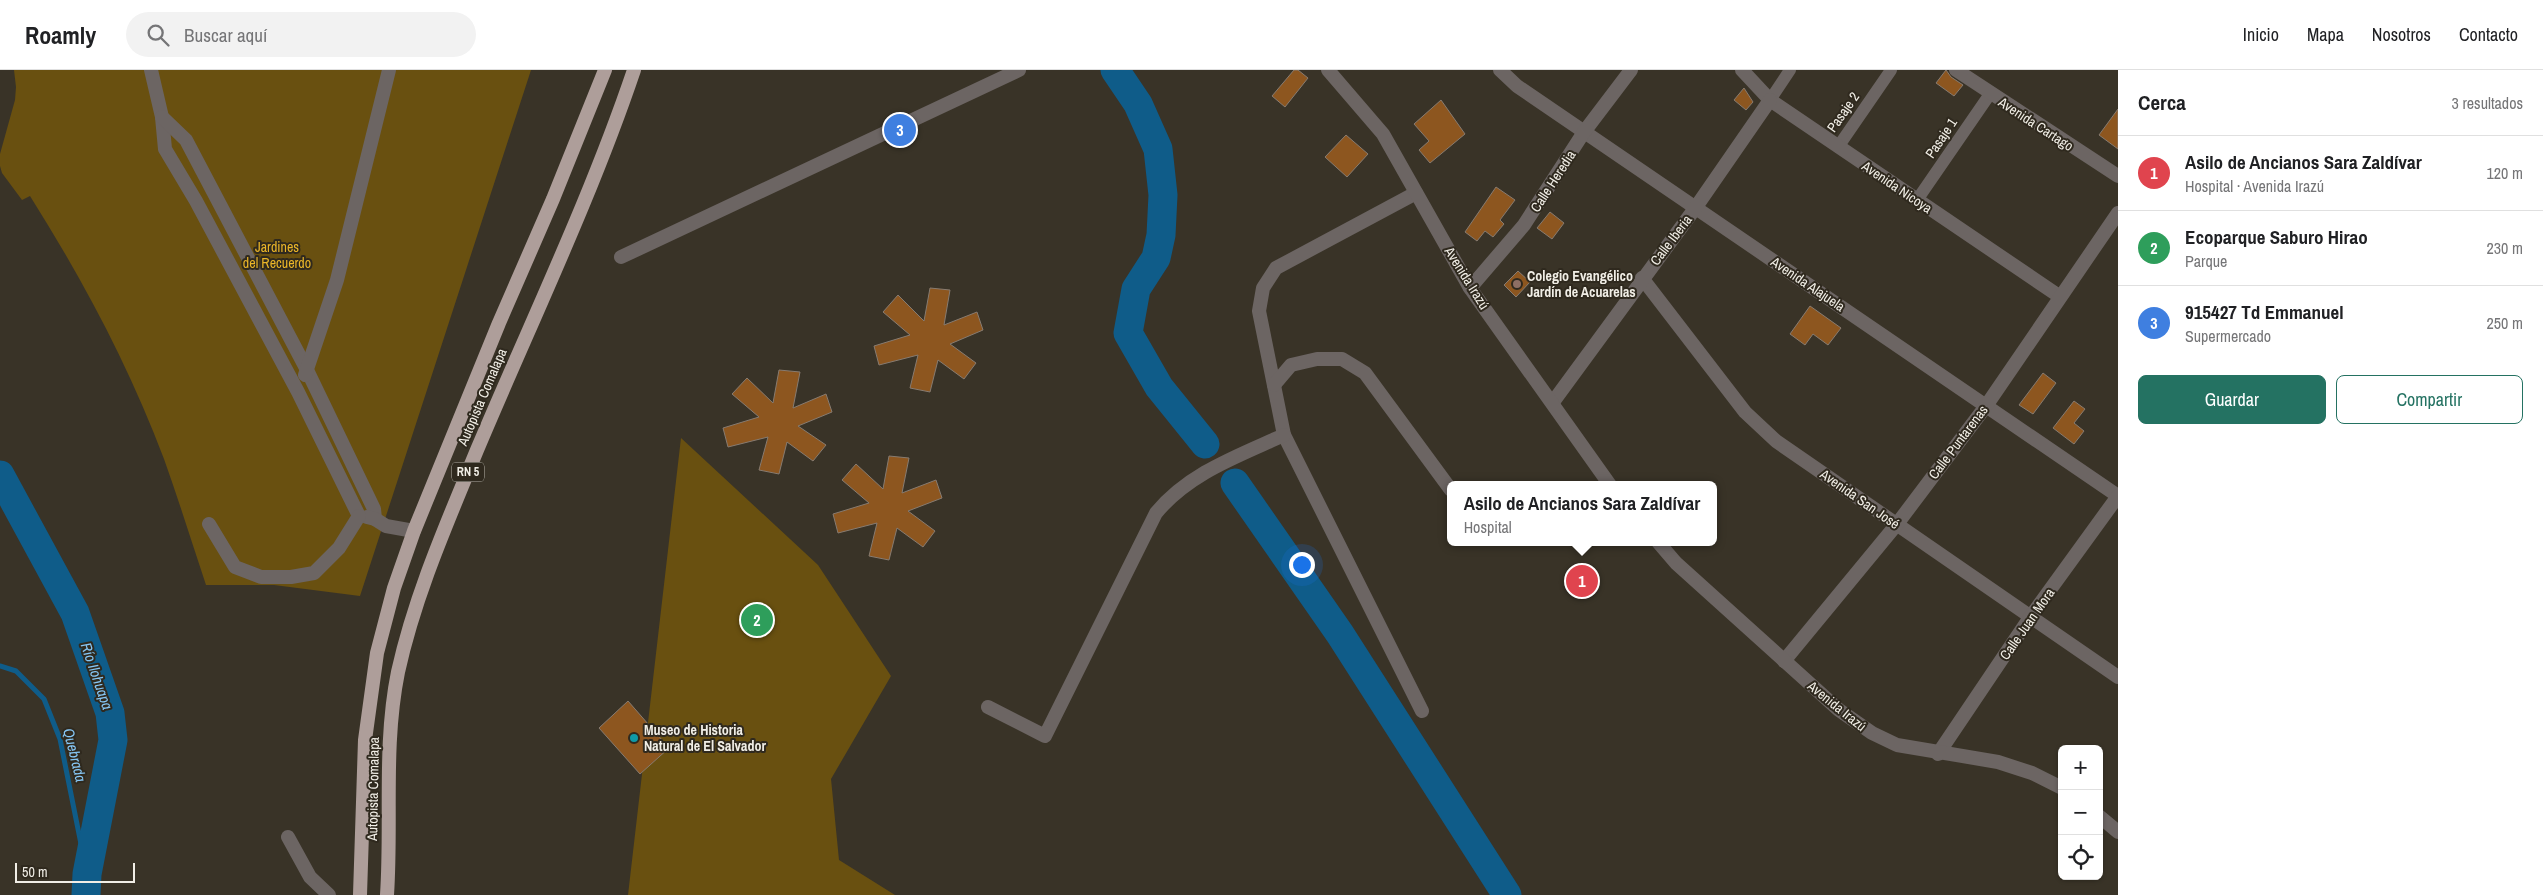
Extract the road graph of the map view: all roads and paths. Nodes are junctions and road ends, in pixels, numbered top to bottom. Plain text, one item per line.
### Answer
1 (151, 70) edge
2 (389, 70) edge
3 (605, 70) edge
4 (634, 70) edge
5 (1019, 70) edge
6 (1328, 70) edge
7 (1500, 70) edge
8 (1631, 70) edge
9 (1742, 70) edge
10 (1790, 70) edge
11 (1891, 70) edge
12 (1956, 70) edge
13 (1990, 94) junction
14 (1770, 100) junction
15 (162, 117) junction
16 (1584, 132) junction
17 (1838, 147) junction
18 (2118, 176) edge
19 (1416, 193) junction
20 (1917, 200) junction
21 (1696, 207) junction
22 (2118, 213) edge
23 (621, 257) dead end
24 (1642, 278) junction
25 (1470, 288) junction
26 (2059, 296) junction
27 (307, 370) junction
28 (1274, 385) junction
29 (298, 392) junction
30 (1553, 402) junction
31 (1986, 406) junction
32 (1284, 435) junction
33 (1607, 481) edge
34 (1447, 485) edge
35 (2118, 496) edge
36 (359, 516) junction
37 (375, 518) junction
38 (209, 524) dead end
39 (1897, 524) junction
40 (414, 531) junction
41 (1661, 546) edge
42 (2031, 616) junction
43 (1784, 661) junction
44 (2118, 677) edge
45 (988, 707) dead end
46 (1422, 711) dead end
47 (1938, 754) junction
48 (2058, 786) edge
49 (2103, 819) edge
50 (2118, 832) edge
51 (288, 837) dead end
52 (388, 892) edge
53 (329, 895) edge
54 (360, 895) edge

1 - 15 street
2 - 27 street
3 - 40 highway, Autopista Comalapa / RN 5
4 - 52 highway, Autopista Comalapa / RN 5
5 - 23 street
6 - 19 street, Avenida Irazú
7 - 16 street, Avenida Alajuela
8 - 16 street, Calle Heredia
9 - 14 street, Avenida Nicoya
10 - 14 street
11 - 17 street, Pasaje 2
12 - 13 street, Avenida Cartago
13 - 18 street, Avenida Cartago
13 - 20 street, Pasaje 1
14 - 17 street, Avenida Nicoya
14 - 21 street, Calle Iberia
15 - 27 street
15 - 29 street
16 - 21 street, Avenida Alajuela
16 - 25 street, Calle Heredia
17 - 20 street, Avenida Nicoya
19 - 25 street, Avenida Irazú
19 - 28 street
20 - 26 street, Avenida Nicoya
21 - 24 street, Calle Iberia
21 - 31 street, Avenida Alajuela
22 - 26 street, Calle Puntarenas
24 - 30 street, Calle Iberia
24 - 39 street, Avenida San José
25 - 30 street, Avenida Irazú
26 - 31 street, Calle Puntarenas
27 - 29 street
27 - 37 street
28 - 32 street
28 - 34 street
29 - 36 street
30 - 33 street, Avenida Irazú
31 - 35 street, Avenida Alajuela
31 - 39 street, Calle Puntarenas
32 - 45 street
32 - 46 street
35 - 42 street, Calle Juan Mora
36 - 37 street
36 - 38 street
37 - 40 street
39 - 42 street, Avenida San José
39 - 43 street, Calle Puntarenas
40 - 54 highway, Autopista Comalapa / RN 5
41 - 43 street, Avenida Irazú
42 - 44 street, Avenida San José
42 - 47 street, Calle Juan Mora
43 - 47 street, Avenida Irazú
47 - 48 street, Avenida Irazú
49 - 50 street
51 - 53 street

